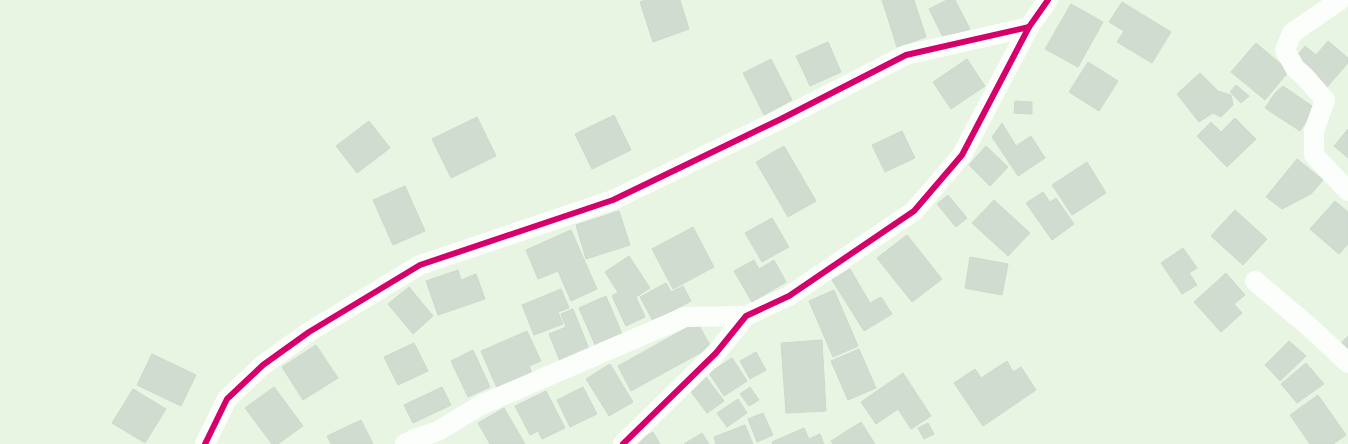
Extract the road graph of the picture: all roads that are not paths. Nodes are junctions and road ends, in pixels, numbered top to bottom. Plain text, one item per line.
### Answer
1 (1048, 0) edge
2 (1340, 0) edge
3 (1348, 6) edge
4 (1029, 27) junction
5 (1348, 192) edge
6 (1255, 281) dead end
7 (746, 316) junction
8 (1348, 363) edge
9 (205, 444) edge
10 (405, 444) edge
11 (623, 444) edge

1 - 4 street
2 - 3 street
2 - 5 street
4 - 7 street
4 - 9 street
6 - 8 street
7 - 10 street
7 - 11 street

